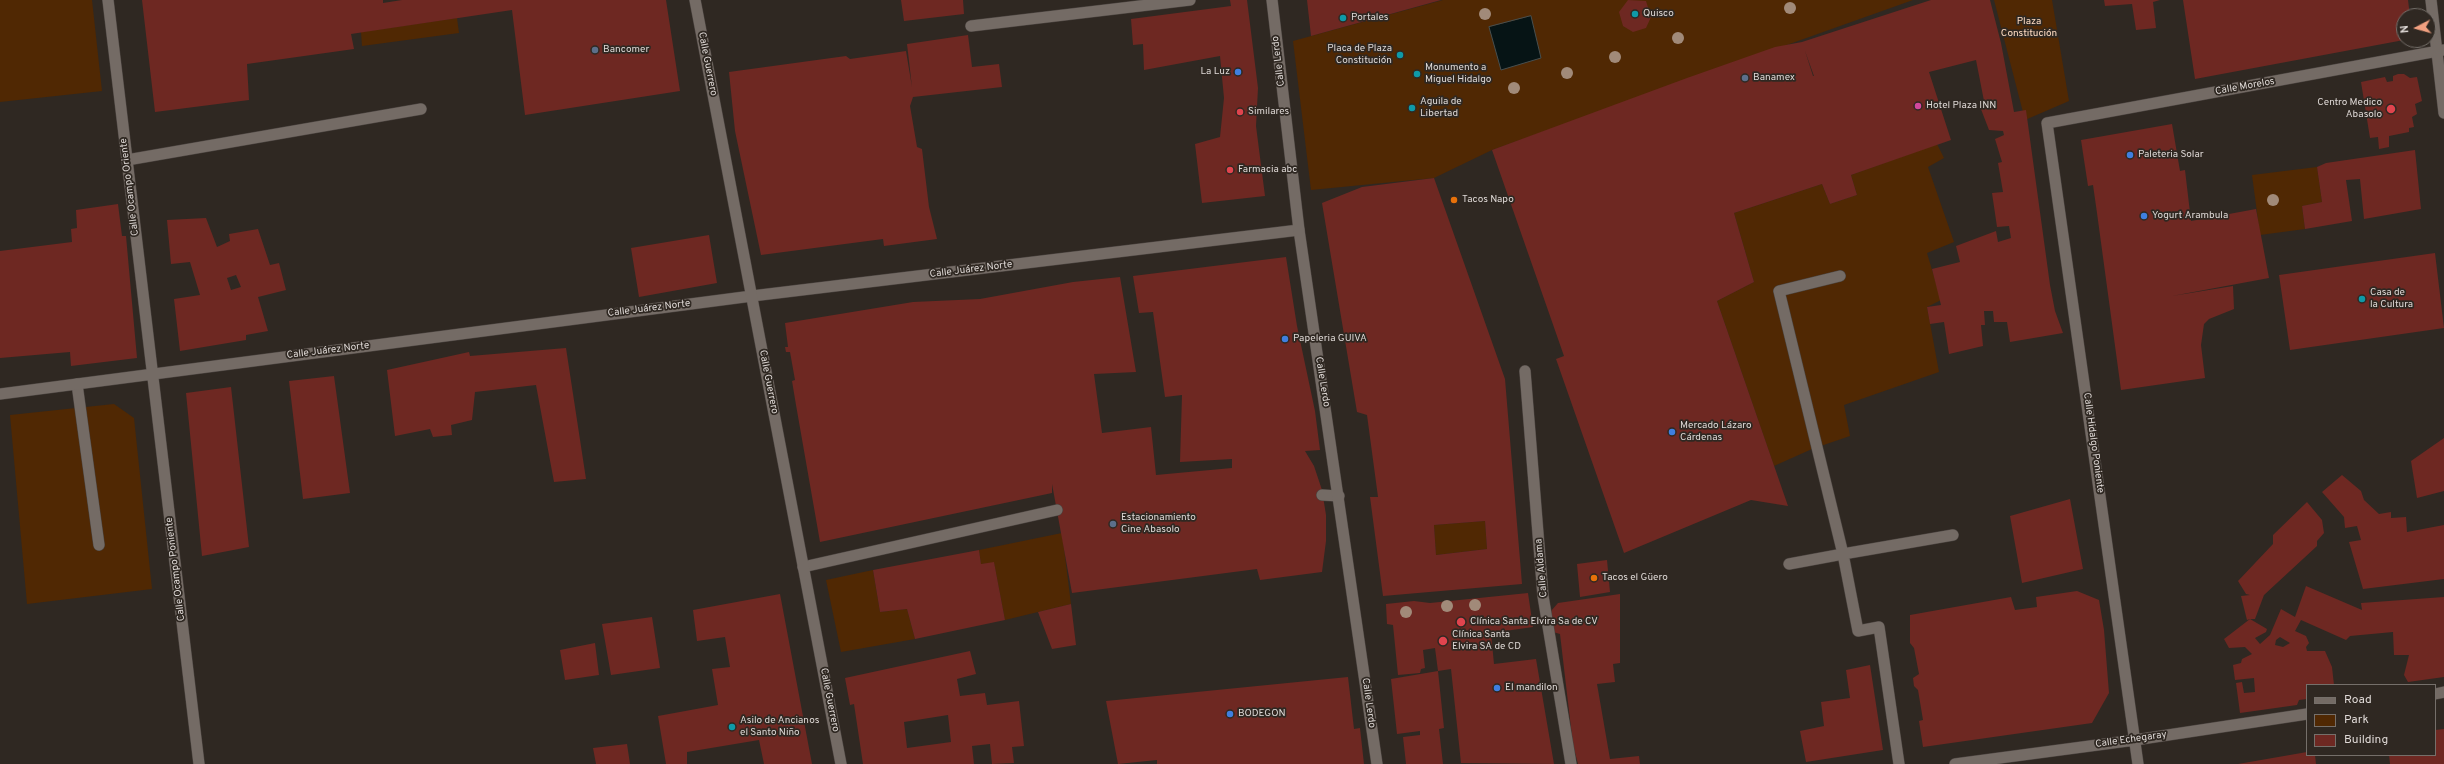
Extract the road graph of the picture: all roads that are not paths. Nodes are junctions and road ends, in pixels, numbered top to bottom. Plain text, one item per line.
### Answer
1 (108, 0) edge
2 (695, 0) edge
3 (1190, 0) edge
4 (1272, 0) edge
5 (2431, 0) edge
6 (971, 26) dead end
7 (2441, 51) edge
8 (421, 109) dead end
9 (2444, 113) edge
10 (2047, 123) joint
11 (127, 160) junction
12 (1299, 230) junction
13 (1840, 276) dead end
14 (752, 296) junction
15 (1525, 371) dead end
16 (153, 374) junction
17 (77, 384) junction
18 (0, 394) edge
19 (1322, 495) dead end
20 (1339, 496) junction
21 (1057, 510) dead end
22 (1953, 535) dead end
23 (99, 545) dead end
24 (1843, 554) junction
25 (1789, 564) dead end
26 (803, 567) junction
27 (2306, 714) edge
28 (2135, 740) junction
29 (199, 764) edge
30 (841, 764) edge
31 (1377, 764) edge
32 (1571, 764) edge
33 (1899, 764) edge
34 (1955, 764) edge
35 (2138, 764) edge

1 - 11 street, Calle Ocampo Oriente
2 - 14 street, Calle Guerrero
3 - 6 street
4 - 12 street, Calle Lerdo
5 - 7 street
7 - 9 street
7 - 10 street, Calle Morelos
8 - 11 street
10 - 28 street, Calle Hidalgo Poniente
11 - 16 street, Calle Ocampo Oriente
12 - 14 street, Calle Juárez Norte
12 - 20 street, Calle Lerdo
13 - 24 street
14 - 16 street, Calle Juárez Norte
14 - 26 street, Calle Guerrero
15 - 32 street, Calle Aldama
16 - 17 street, Calle Juárez Norte
16 - 29 street, Calle Ocampo Poniente
17 - 18 street, Calle Juárez Norte
17 - 23 street
19 - 20 street
20 - 31 street, Calle Lerdo
21 - 26 street
22 - 24 street
24 - 25 street
24 - 33 street
26 - 30 street, Calle Guerrero
27 - 28 street, Calle Echegaray
28 - 34 street, Calle Echegaray
28 - 35 street, Calle Hidalgo Poniente

